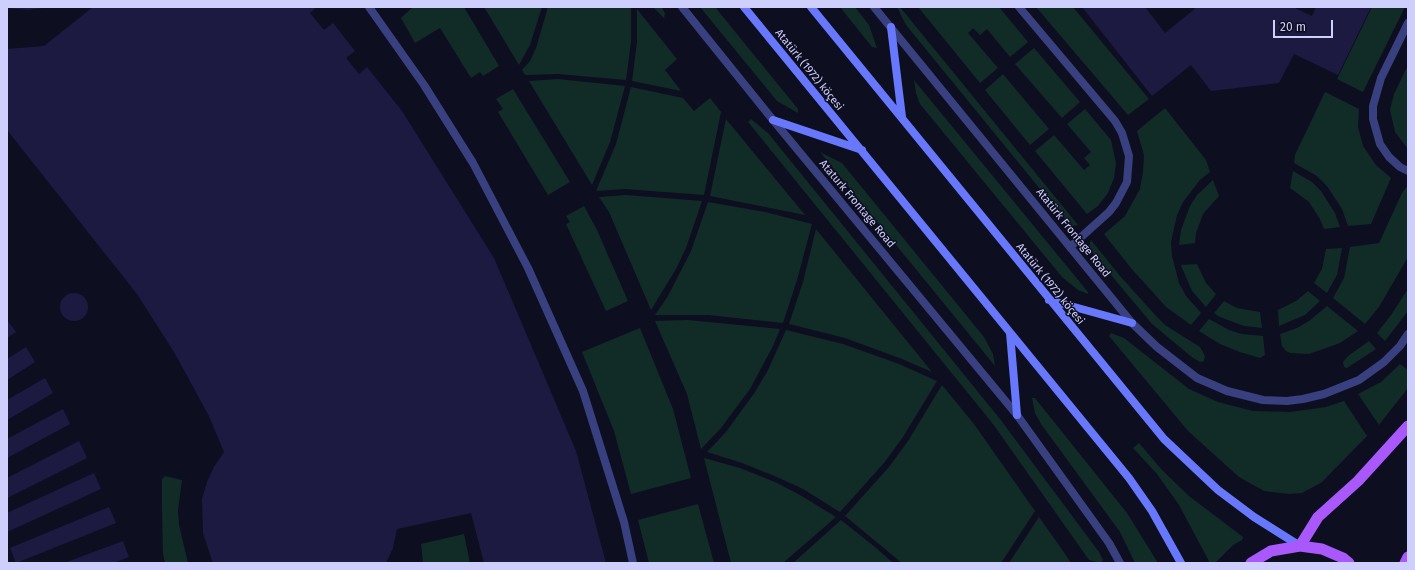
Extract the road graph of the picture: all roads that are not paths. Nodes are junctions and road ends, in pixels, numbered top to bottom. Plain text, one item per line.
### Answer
1 (369, 7) edge
2 (682, 7) edge
3 (744, 7) edge
4 (811, 7) edge
5 (874, 7) edge
6 (1019, 7) edge
7 (1408, 23) edge
8 (891, 27) junction
9 (902, 118) junction
10 (773, 120) junction
11 (862, 150) junction
12 (1408, 171) edge
13 (1070, 247) junction
14 (1049, 300) junction
15 (1132, 323) junction
16 (1010, 333) junction
17 (1408, 334) edge
18 (1017, 414) junction
19 (1408, 426) edge
20 (1300, 546) junction
21 (1408, 557) edge
22 (633, 563) edge
23 (1120, 563) edge
24 (1181, 563) edge
25 (1251, 563) edge
26 (1349, 563) edge
27 (1405, 563) edge

1 - 22 street
2 - 10 street, Ataturk Frontage Road
3 - 11 main road, Atatürk (1972) köçesi
4 - 9 main road, Atatürk (1972) köçesi
5 - 8 street, Atatürk Frontage Road
6 - 13 street
7 - 12 street
8 - 9 main road
8 - 13 street, Atatürk Frontage Road
9 - 14 main road, Atatürk (1972) köçesi
10 - 11 main road
10 - 18 street, Ataturk Frontage Road
11 - 16 main road, Atatürk (1972) köçesi
13 - 15 street, Atatürk Frontage Road
14 - 15 main road
14 - 20 main road, Atatürk (1972) köçesi
15 - 17 street, Atatürk Frontage Road
16 - 18 main road
16 - 24 main road, Atatürk (1972) köçesi
18 - 23 street, Ataturk Frontage Road
19 - 20 main road
20 - 25 main road
20 - 26 main road
21 - 27 main road

